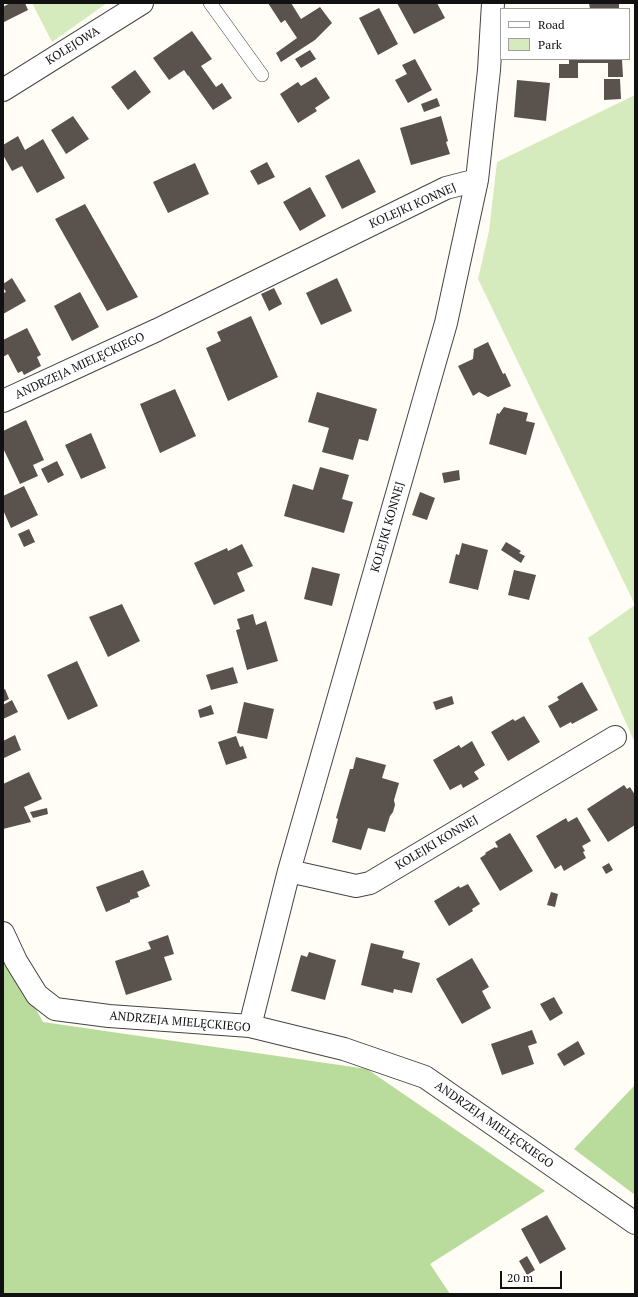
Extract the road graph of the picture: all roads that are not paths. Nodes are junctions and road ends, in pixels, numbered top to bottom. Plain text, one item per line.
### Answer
1 (142, 3) edge
2 (210, 3) edge
3 (493, 3) edge
4 (262, 75) dead end
5 (3, 90) edge
6 (477, 180) junction
7 (156, 330) joint
8 (3, 401) edge
9 (616, 737) dead end
10 (289, 871) junction
11 (3, 933) edge
12 (250, 1026) junction
13 (635, 1223) edge

1 - 5 street, KOLEJOWA
2 - 4 lane
3 - 6 street, KOLEJKI KONNEJ
6 - 7 street, KOLEJKI KONNEJ
6 - 10 street, KOLEJKI KONNEJ
7 - 8 street, ANDRZEJA MIELĘCKIEGO
9 - 10 street, KOLEJKI KONNEJ
10 - 12 street, KOLEJKI KONNEJ
11 - 12 street, ANDRZEJA MIELĘCKIEGO
12 - 13 street, ANDRZEJA MIELĘCKIEGO

